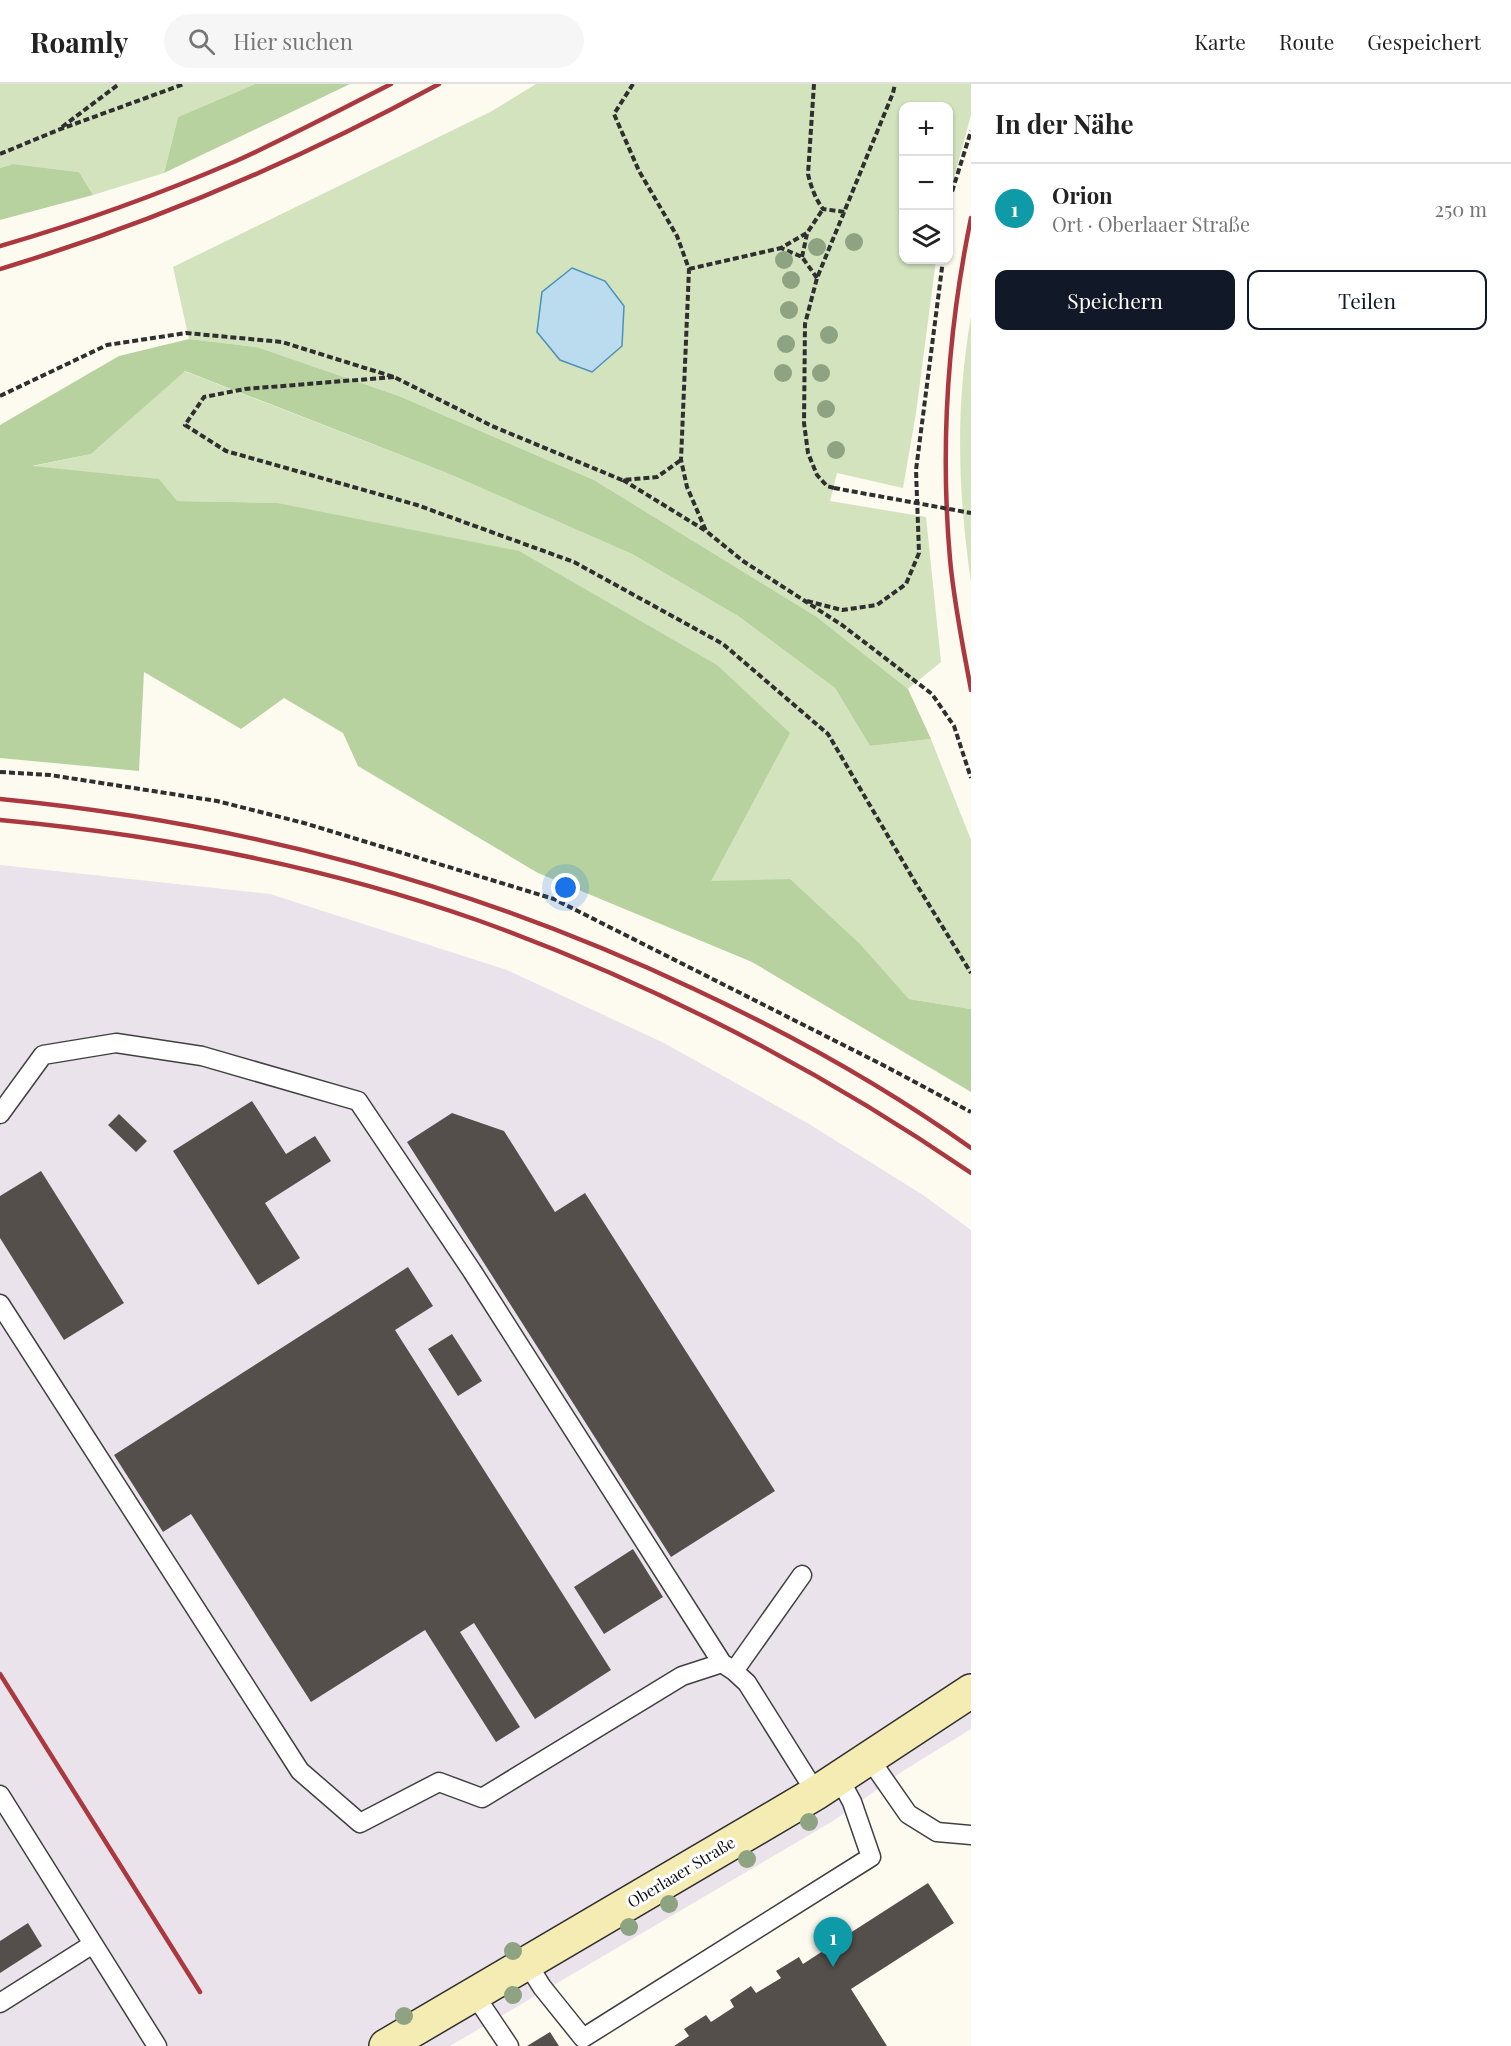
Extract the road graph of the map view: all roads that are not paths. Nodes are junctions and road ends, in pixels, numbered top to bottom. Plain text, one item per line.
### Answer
1 (0, 1114) edge
2 (0, 1304) edge
3 (802, 1575) dead end
4 (728, 1667) junction
5 (971, 1691) edge
6 (869, 1758) junction
7 (828, 1785) junction
8 (0, 1795) edge
9 (971, 1834) edge
10 (93, 1944) junction
11 (528, 1963) junction
12 (474, 1994) junction
13 (0, 2003) edge
14 (157, 2046) edge
15 (386, 2046) edge
16 (509, 2046) edge

1 - 4 lane
2 - 4 lane
3 - 4 lane
4 - 7 lane
5 - 6 main road, Oberlaaer Straße
6 - 7 main road, Oberlaaer Straße
6 - 9 lane
7 - 11 main road, Oberlaaer Straße
7 - 11 lane
8 - 10 lane
10 - 13 lane
10 - 14 lane
11 - 12 main road, Oberlaaer Straße
12 - 15 main road, Oberlaaer Straße
12 - 16 lane

